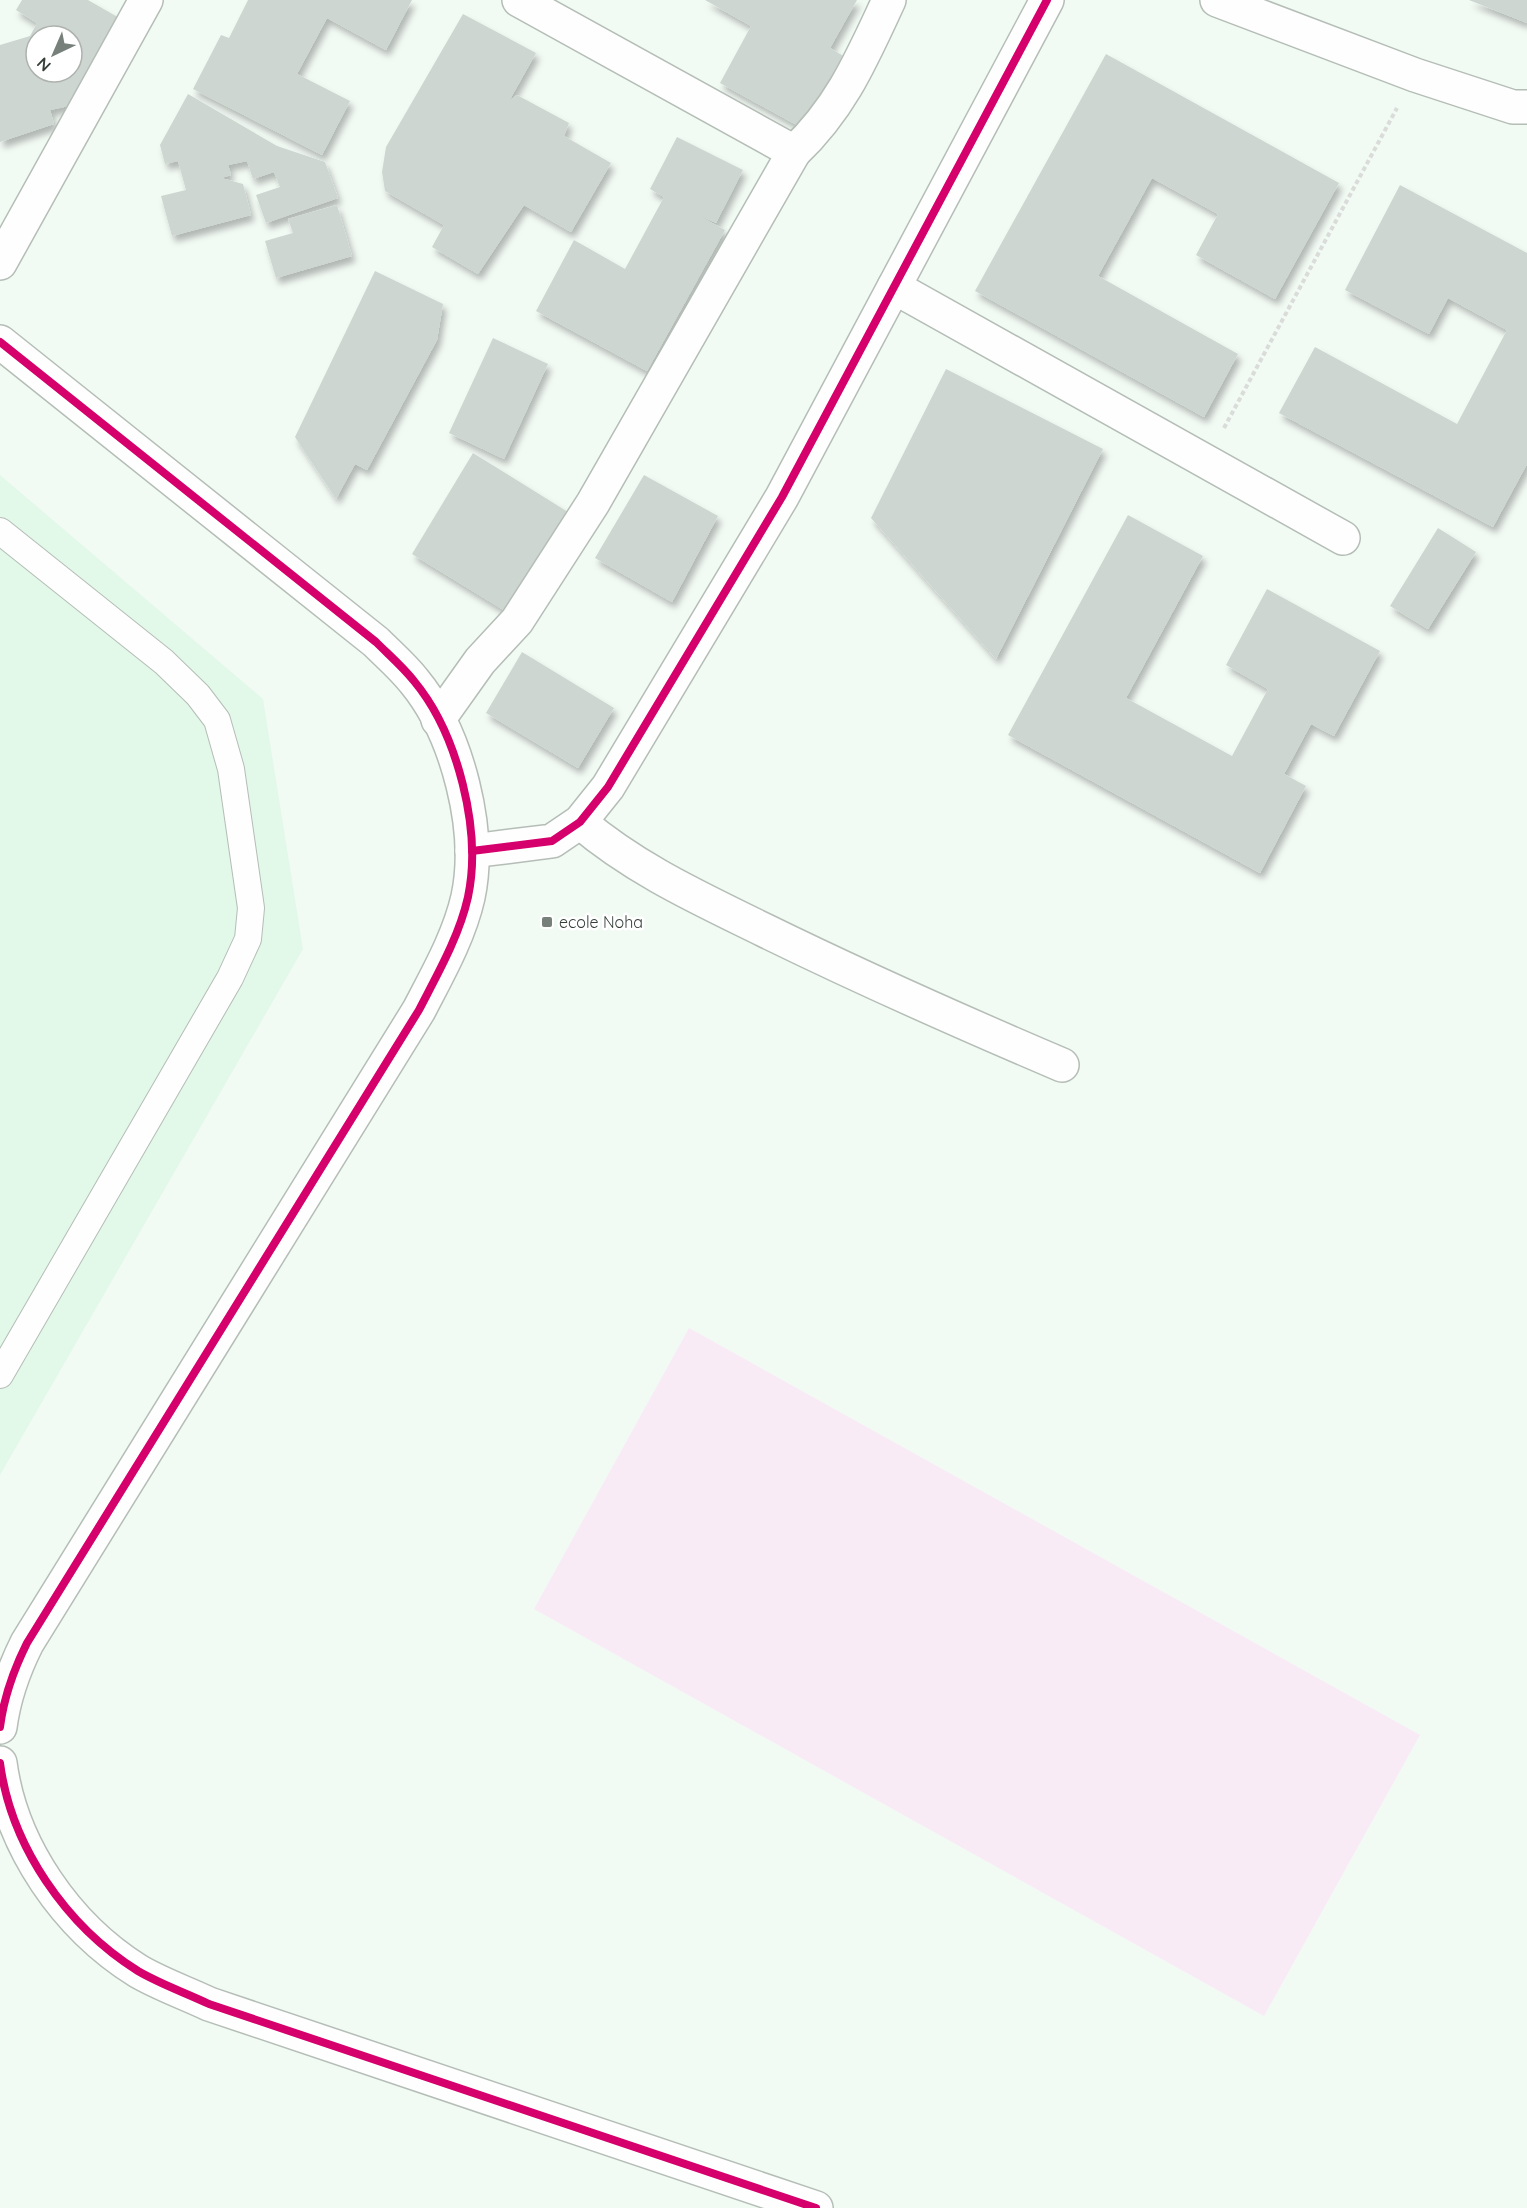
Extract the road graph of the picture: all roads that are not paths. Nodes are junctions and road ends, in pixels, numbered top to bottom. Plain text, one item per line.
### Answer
1 (146, 0) edge
2 (519, 0) edge
3 (889, 0) edge
4 (1047, 0) edge
5 (1217, 0) edge
6 (1527, 107) edge
7 (794, 152) junction
8 (0, 263) edge
9 (894, 287) junction
10 (0, 342) edge
11 (0, 531) edge
12 (1343, 538) dead end
13 (438, 720) junction
14 (580, 822) junction
15 (472, 851) junction
16 (1062, 1065) dead end
17 (0, 1376) edge
18 (0, 1727) edge
19 (0, 1763) edge
20 (816, 2208) edge

1 - 8 street
2 - 7 street
3 - 7 street
4 - 9 street
5 - 6 street
7 - 13 street
9 - 12 street
9 - 14 street
10 - 13 street
11 - 17 lane
13 - 15 street
14 - 15 street
14 - 16 street
15 - 18 street
19 - 20 street

